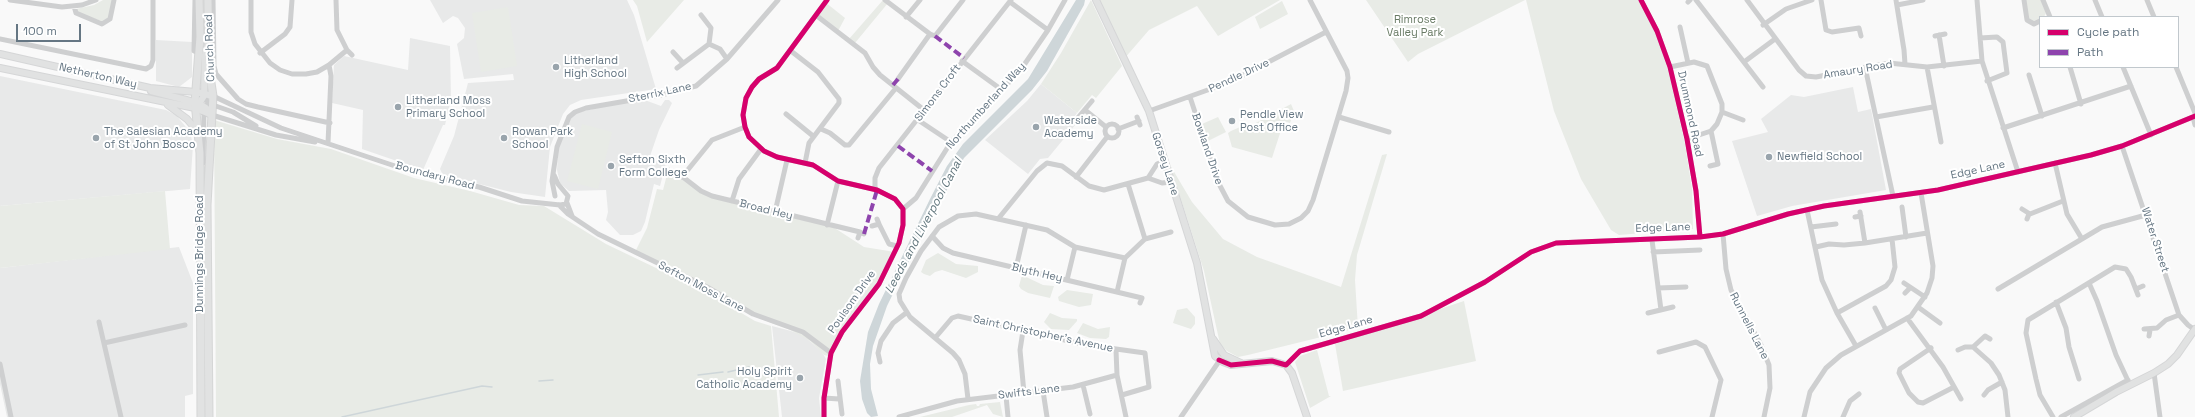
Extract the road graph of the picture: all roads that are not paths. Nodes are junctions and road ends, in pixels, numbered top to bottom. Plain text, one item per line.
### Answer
1 (10, 0) edge
2 (96, 0) edge
3 (114, 0) edge
4 (153, 0) edge
5 (195, 0) edge
6 (199, 0) edge
7 (208, 0) edge
8 (213, 0) edge
9 (251, 0) edge
10 (292, 0) edge
11 (336, 0) edge
12 (778, 0) edge
13 (827, 0) edge
14 (885, 0) edge
15 (920, 0) edge
16 (963, 0) edge
17 (1065, 0) edge
18 (1096, 0) edge
19 (1310, 0) edge
20 (1641, 0) edge
21 (1696, 0) edge
22 (1747, 0) edge
23 (1812, 0) edge
24 (1821, 0) edge
25 (1923, 0) edge
26 (1977, 0) edge
27 (2024, 0) edge
28 (2043, 0) edge
29 (2095, 0) edge
30 (2147, 0) edge
31 (1010, 1) edge
32 (1896, 3) edge
33 (74, 6) junction
34 (701, 15) dead end
35 (817, 16) junction
36 (2049, 16) edge
37 (2102, 16) edge
38 (2154, 16) edge
39 (906, 17) junction
40 (2039, 22) edge
41 (1763, 25) junction
42 (1680, 27) dead end
43 (1048, 30) junction
44 (1326, 32) junction
45 (930, 34) junction
46 (1945, 34) dead end
47 (1861, 36) dead end
48 (1980, 38) junction
49 (0, 39) edge
50 (1775, 39) junction
51 (209, 42) junction
52 (709, 44) junction
53 (347, 50) junction
54 (791, 51) junction
55 (673, 52) dead end
56 (199, 53) junction
57 (260, 53) junction
58 (0, 54) edge
59 (352, 55) dead end
60 (728, 59) junction
61 (1982, 61) junction
62 (962, 62) junction
63 (1744, 62) junction
64 (683, 63) junction
65 (1688, 63) junction
66 (1904, 64) junction
67 (329, 65) junction
68 (1944, 66) junction
69 (1670, 67) junction
70 (1866, 67) junction
71 (1927, 67) junction
72 (0, 68) edge
73 (677, 68) dead end
74 (2070, 68) edge
75 (2123, 68) edge
76 (2176, 68) edge
77 (2029, 75) dead end
78 (898, 79) dead end
79 (1987, 81) junction
80 (138, 86) junction
81 (2131, 86) junction
82 (1763, 87) dead end
83 (896, 88) junction
84 (1002, 90) junction
85 (1190, 98) junction
86 (198, 100) junction
87 (1092, 101) dead end
88 (164, 102) junction
89 (2081, 104) junction
90 (1933, 107) junction
91 (210, 108) junction
92 (924, 110) junction
93 (1085, 110) junction
94 (1149, 111) junction
95 (1722, 112) junction
96 (786, 114) dead end
97 (2194, 115) edge
98 (2042, 116) junction
99 (1338, 117) junction
100 (1876, 118) junction
101 (918, 120) junction
102 (1076, 120) dead end
103 (1743, 120) dead end
104 (1139, 121) dead end
105 (330, 123) junction
106 (2195, 125) edge
107 (745, 127) junction
108 (1106, 127) junction
109 (2003, 128) junction
110 (821, 129) junction
111 (1118, 129) junction
112 (264, 131) junction
113 (1711, 131) junction
114 (1389, 132) dead end
115 (199, 134) junction
116 (2151, 134) junction
117 (814, 136) junction
118 (1108, 137) junction
119 (1687, 139) junction
120 (951, 142) junction
121 (1941, 142) dead end
122 (328, 143) junction
123 (2122, 146) junction
124 (761, 149) junction
125 (787, 160) junction
126 (1164, 161) junction
127 (805, 163) junction
128 (2056, 163) junction
129 (1710, 166) dead end
130 (2018, 172) junction
131 (554, 175) junction
132 (1076, 176) junction
133 (200, 178) junction
134 (1148, 178) junction
135 (838, 181) junction
136 (1171, 182) junction
137 (1128, 184) junction
138 (875, 190) junction
139 (1921, 192) junction
140 (565, 193) junction
141 (555, 196) junction
142 (1893, 196) junction
143 (732, 201) junction
144 (2063, 201) junction
145 (542, 202) junction
146 (567, 202) junction
147 (558, 205) junction
148 (903, 209) junction
149 (1808, 210) junction
150 (1901, 210) dead end
151 (2022, 210) dead end
152 (775, 212) junction
153 (1858, 215) dead end
154 (2146, 215) junction
155 (572, 216) junction
156 (998, 219) junction
157 (1836, 224) dead end
158 (827, 225) junction
159 (1026, 225) junction
160 (872, 226) dead end
161 (1812, 227) junction
162 (1171, 232) dead end
163 (1927, 233) junction
164 (1722, 234) junction
165 (932, 236) junction
166 (1700, 237) junction
167 (1906, 237) junction
168 (858, 238) dead end
169 (1144, 239) junction
170 (1892, 239) junction
171 (2082, 239) junction
172 (1652, 240) junction
173 (1865, 243) junction
174 (897, 246) junction
175 (1816, 246) junction
176 (1074, 247) junction
177 (1700, 250) dead end
178 (1653, 252) junction
179 (1125, 258) junction
180 (1016, 268) junction
181 (1067, 280) junction
182 (1904, 283) dead end
183 (2089, 283) junction
184 (2143, 286) dead end
185 (1686, 287) dead end
186 (1658, 288) junction
187 (1910, 288) junction
188 (1998, 289) dead end
189 (2136, 289) junction
190 (1118, 292) junction
191 (1905, 293) dead end
192 (2138, 295) dead end
193 (1925, 297) junction
194 (2056, 302) junction
195 (1140, 303) dead end
196 (1673, 307) dead end
197 (1918, 307) junction
198 (1875, 308) dead end
199 (1661, 310) junction
200 (1840, 312) junction
201 (906, 313) junction
202 (1648, 313) dead end
203 (2179, 315) junction
204 (1907, 318) junction
205 (100, 322) dead end
206 (1940, 323) dead end
207 (185, 326) dead end
208 (1886, 330) junction
209 (2195, 330) edge
210 (1023, 331) junction
211 (1212, 335) junction
212 (2149, 336) dead end
213 (935, 338) junction
214 (1990, 339) dead end
215 (104, 343) junction
216 (1856, 346) junction
217 (1973, 347) junction
218 (1931, 348) junction
219 (1116, 350) junction
220 (1958, 350) dead end
221 (1659, 352) dead end
222 (831, 353) junction
223 (1224, 355) junction
224 (1218, 360) junction
225 (880, 362) dead end
226 (0, 364) edge
227 (1245, 364) junction
228 (1286, 366) junction
229 (2154, 373) junction
230 (1117, 374) junction
231 (2079, 379) dead end
232 (838, 381) dead end
233 (2002, 382) junction
234 (2129, 382) junction
235 (1083, 385) junction
236 (1954, 387) junction
237 (1043, 391) junction
238 (1024, 393) junction
239 (1859, 394) dead end
240 (1122, 395) junction
241 (1984, 395) dead end
242 (1006, 396) junction
243 (824, 398) junction
244 (839, 399) junction
245 (968, 399) junction
246 (1960, 400) dead end
247 (842, 414) dead end
248 (1090, 414) dead end
249 (11, 417) edge
250 (121, 417) edge
251 (200, 417) edge
252 (209, 417) edge
253 (824, 417) edge
254 (899, 417) edge
255 (1008, 417) edge
256 (1047, 417) edge
257 (1126, 417) edge
258 (1181, 417) edge
259 (1307, 417) edge
260 (1712, 417) edge
261 (1764, 417) edge
262 (1804, 417) edge
263 (1843, 417) edge
264 (2008, 417) edge
265 (2053, 417) edge
266 (2061, 417) edge
267 (2074, 417) edge
268 (2160, 417) edge

1 - 33 street
2 - 33 street
3 - 33 street
4 - 49 street
5 - 56 street, Church Road
6 - 56 highway, Church Road
7 - 51 highway, Church Road
8 - 105 street, Church Road
9 - 57 street
10 - 57 street
11 - 53 street
12 - 60 street, Sterrix Lane
13 - 35 street
14 - 39 street
15 - 39 street
16 - 45 street
17 - 43 street, Northumberland Way
18 - 94 main road, Gorsey Lane
19 - 44 street, Bowland Drive
20 - 69 street, Drummond Road
21 - 63 street
22 - 41 street, Amaury Road
23 - 41 street
24 - 47 street
25 - 32 street
26 - 48 street
27 - 40 street
28 - 36 street
29 - 37 street
30 - 38 street
31 - 43 street
31 - 62 street, Simons Croft
32 - 66 street
34 - 52 street
35 - 54 street
35 - 83 street
39 - 45 street
41 - 50 street, Amaury Road
42 - 65 street
43 - 84 street, Northumberland Way
44 - 85 street, Pendle Drive
44 - 99 street, Bowland Drive
45 - 78 street
46 - 68 street
48 - 61 street
48 - 79 street
50 - 63 street
50 - 70 street, Amaury Road
51 - 86 main road
51 - 91 highway, Church Road
52 - 60 street
52 - 64 street
53 - 59 street
53 - 67 street
54 - 107 street
54 - 110 street
55 - 64 street
56 - 86 highway, Church Road
57 - 67 street
58 - 80 main road, Netherton Way
60 - 131 street, Sterrix Lane
61 - 68 street, Amaury Road
61 - 79 street
62 - 84 street
62 - 92 street, Simons Croft
63 - 82 street
64 - 73 street
65 - 69 street
65 - 95 street
66 - 70 street, Amaury Road
66 - 71 street, Amaury Road
67 - 105 street
68 - 71 street, Amaury Road
69 - 119 street, Drummond Road
70 - 100 street
71 - 90 street
72 - 88 main road, Netherton Way
74 - 89 street
75 - 81 street
76 - 97 street
77 - 98 street
79 - 109 street
80 - 86 main road, Netherton Way
80 - 86 main road
81 - 89 street
81 - 116 street
83 - 92 street
83 - 110 street
84 - 120 street, Northumberland Way
85 - 94 street, Pendle Drive
85 - 99 street, Bowland Drive
86 - 88 main road, Netherton Way
86 - 91 main road
86 - 91 main road
86 - 115 highway, Dunnings Bridge Road
87 - 93 street
88 - 115 main road
89 - 98 street
90 - 100 street
90 - 121 street
91 - 112 street, Boundary Road
91 - 112 street
91 - 122 street, Boundary Road
91 - 133 street
91 - 252 highway, Dunnings Bridge Road
92 - 101 street, Simons Croft
93 - 102 street
93 - 108 street
94 - 126 main road, Gorsey Lane
95 - 103 street
95 - 113 street
96 - 117 street
97 - 106 street
97 - 116 street, Edge Lane
98 - 109 street
99 - 114 street
100 - 142 street
101 - 120 street
101 - 138 street, Simons Croft
104 - 111 street
105 - 122 street
107 - 124 street
107 - 143 street, Broad Hey
108 - 111 street
108 - 118 street
109 - 130 street
110 - 117 street
111 - 118 street
112 - 122 street, Boundary Road
113 - 119 street
113 - 129 street
115 - 133 highway, Dunnings Bridge Road
116 - 123 street, Edge Lane
117 - 127 street
118 - 132 street
119 - 166 street, Drummond Road
120 - 148 street, Northumberland Way
122 - 145 street, Boundary Road
123 - 128 street, Edge Lane
123 - 154 street, Water Street
124 - 125 street
124 - 143 street
125 - 127 street
125 - 152 street
126 - 134 street
126 - 136 main road, Gorsey Lane
127 - 135 street
128 - 130 street, Edge Lane
128 - 144 street
130 - 139 street, Edge Lane
131 - 140 street
131 - 141 street, Sterrix Lane
132 - 137 street
132 - 156 street
133 - 251 highway, Dunnings Bridge Road
134 - 136 street
134 - 137 street
135 - 138 street
135 - 158 street
136 - 211 main road, Gorsey Lane
137 - 169 street
138 - 148 street
139 - 142 street, Edge Lane
139 - 163 street
140 - 141 street
140 - 146 street
141 - 145 street, Boundary Road
141 - 147 street
142 - 149 street, Edge Lane
143 - 152 street, Broad Hey
144 - 151 street
144 - 171 street
145 - 147 street, Boundary Road
146 - 147 street
146 - 155 street
147 - 155 street, Sefton Moss Lane
148 - 174 street, Poulsom Drive
149 - 161 street
149 - 164 street, Edge Lane
150 - 167 street
152 - 158 street, Broad Hey
153 - 173 street
154 - 171 street
154 - 203 street, Water Street
155 - 222 street, Sefton Moss Lane
156 - 159 street
156 - 165 street
157 - 161 street
158 - 168 street, Broad Hey
159 - 176 street
159 - 180 street
160 - 174 street
161 - 175 street
162 - 169 street
163 - 167 street
163 - 193 street
164 - 166 street, Edge Lane
164 - 261 street, Runnells Lane
165 - 180 street, Blyth Hey
165 - 201 street
166 - 172 street, Edge Lane
167 - 170 street
169 - 179 street
170 - 173 street
170 - 200 street
171 - 188 street
172 - 178 street
172 - 228 street, Edge Lane
173 - 175 street
174 - 222 street, Poulsom Drive
175 - 200 street
176 - 179 street
176 - 181 street
177 - 178 street
178 - 186 street
179 - 190 street
180 - 181 street, Blyth Hey
181 - 190 street, Blyth Hey
182 - 187 street
183 - 189 street
183 - 194 street
183 - 234 street
184 - 189 street
185 - 186 street
186 - 199 street
187 - 191 street
187 - 193 street
189 - 192 street
190 - 195 street, Blyth Hey
193 - 197 street
194 - 231 street
194 - 265 street
196 - 199 street
197 - 204 street
197 - 206 street
198 - 208 street
199 - 202 street
200 - 216 street
201 - 213 street
201 - 225 street
203 - 209 street, Water Street
203 - 212 street
204 - 208 street
204 - 218 street
205 - 215 street
207 - 215 street
208 - 216 street
209 - 229 main road
210 - 213 street, Saint Christopher's Avenue
210 - 219 street, Saint Christopher's Avenue
210 - 238 street
211 - 223 main road, Gorsey Lane
211 - 224 main road, Gorsey Lane
213 - 245 street
214 - 217 street
215 - 250 street
216 - 262 street
217 - 220 street
217 - 233 street
218 - 236 street
218 - 236 street
219 - 230 street
219 - 240 street, Saint Christopher's Avenue
221 - 260 street
222 - 243 street, Poulsom Drive
223 - 224 street
223 - 227 main road
224 - 227 main road
224 - 258 street
226 - 249 street
227 - 228 main road
228 - 259 main road
229 - 234 main road
229 - 268 street
230 - 235 street, Swifts Lane
230 - 240 street
232 - 244 street
233 - 241 street
233 - 264 street
234 - 266 street
234 - 267 main road
235 - 237 street, Swifts Lane
235 - 248 street
236 - 246 street
237 - 238 street, Swifts Lane
237 - 256 street
238 - 242 street, Swifts Lane
239 - 263 street
240 - 257 street
242 - 245 street, Swifts Lane
242 - 255 street
243 - 244 street
243 - 253 street, Poulsom Drive
244 - 247 street
245 - 254 street, Swifts Lane

